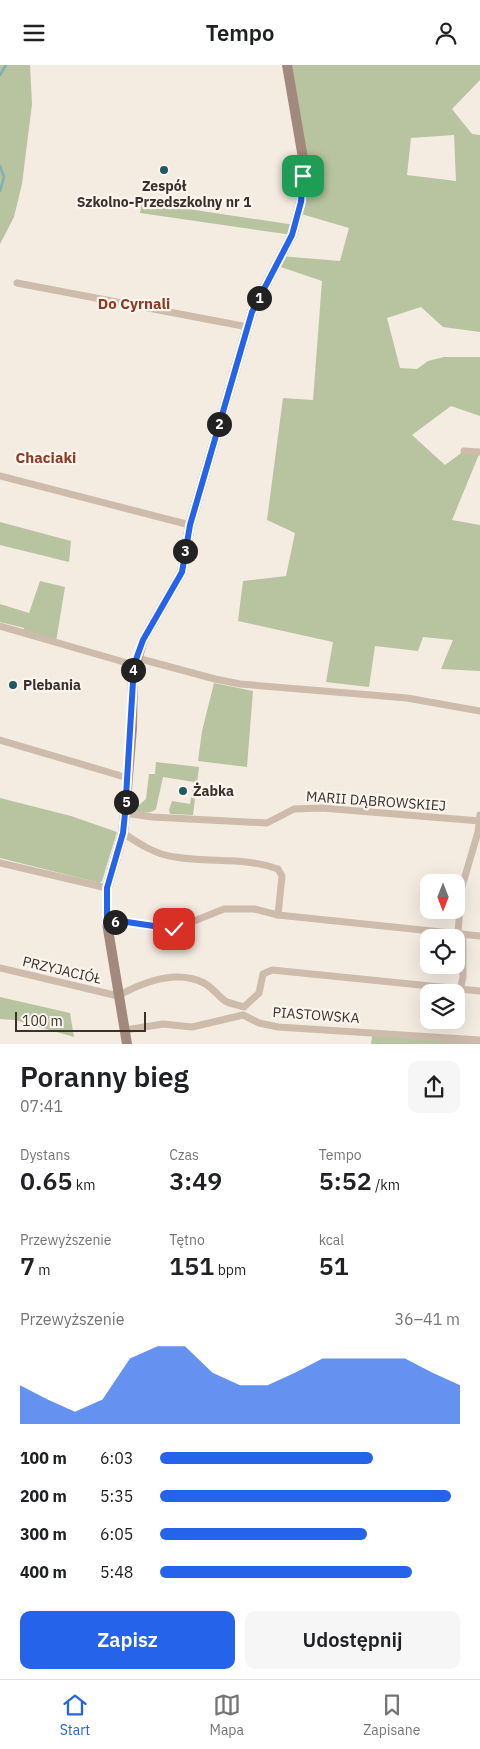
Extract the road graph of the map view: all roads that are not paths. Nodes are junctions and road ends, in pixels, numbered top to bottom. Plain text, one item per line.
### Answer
1 (287, 65) edge
2 (17, 283) dead end
3 (248, 327) junction
4 (464, 451) dead end
5 (480, 453) edge
6 (0, 476) edge
7 (190, 525) junction
8 (0, 625) edge
9 (135, 661) junction
10 (480, 711) edge
11 (0, 740) edge
12 (128, 778) junction
13 (125, 813) junction
14 (480, 819) edge
15 (123, 833) junction
16 (0, 863) edge
17 (107, 888) junction
18 (278, 915) junction
19 (107, 923) junction
20 (460, 929) edge
21 (420, 931) edge
22 (465, 935) edge
23 (480, 936) edge
24 (0, 968) edge
25 (428, 984) edge
26 (465, 988) edge
27 (480, 991) edge
28 (118, 996) junction
29 (244, 1007) junction
30 (243, 1015) junction
31 (124, 1030) junction
32 (480, 1039) edge
33 (127, 1044) edge

1 - 3 street
2 - 3 street
3 - 7 street
4 - 5 street
6 - 7 street
7 - 9 street
8 - 9 street
9 - 10 street
9 - 12 street
11 - 12 street
12 - 13 street
13 - 14 street, MARII DĄBROWSKIEJ
13 - 15 street
14 - 20 street
15 - 17 street
15 - 18 street
16 - 17 street
17 - 19 street
18 - 19 street
18 - 21 street
19 - 28 street
22 - 23 street
24 - 28 street, PRZYJACIÓŁ
25 - 29 street
26 - 27 street
28 - 29 street
28 - 31 street
29 - 30 street
30 - 31 street
30 - 32 street, PIASTOWSKA
31 - 33 street

